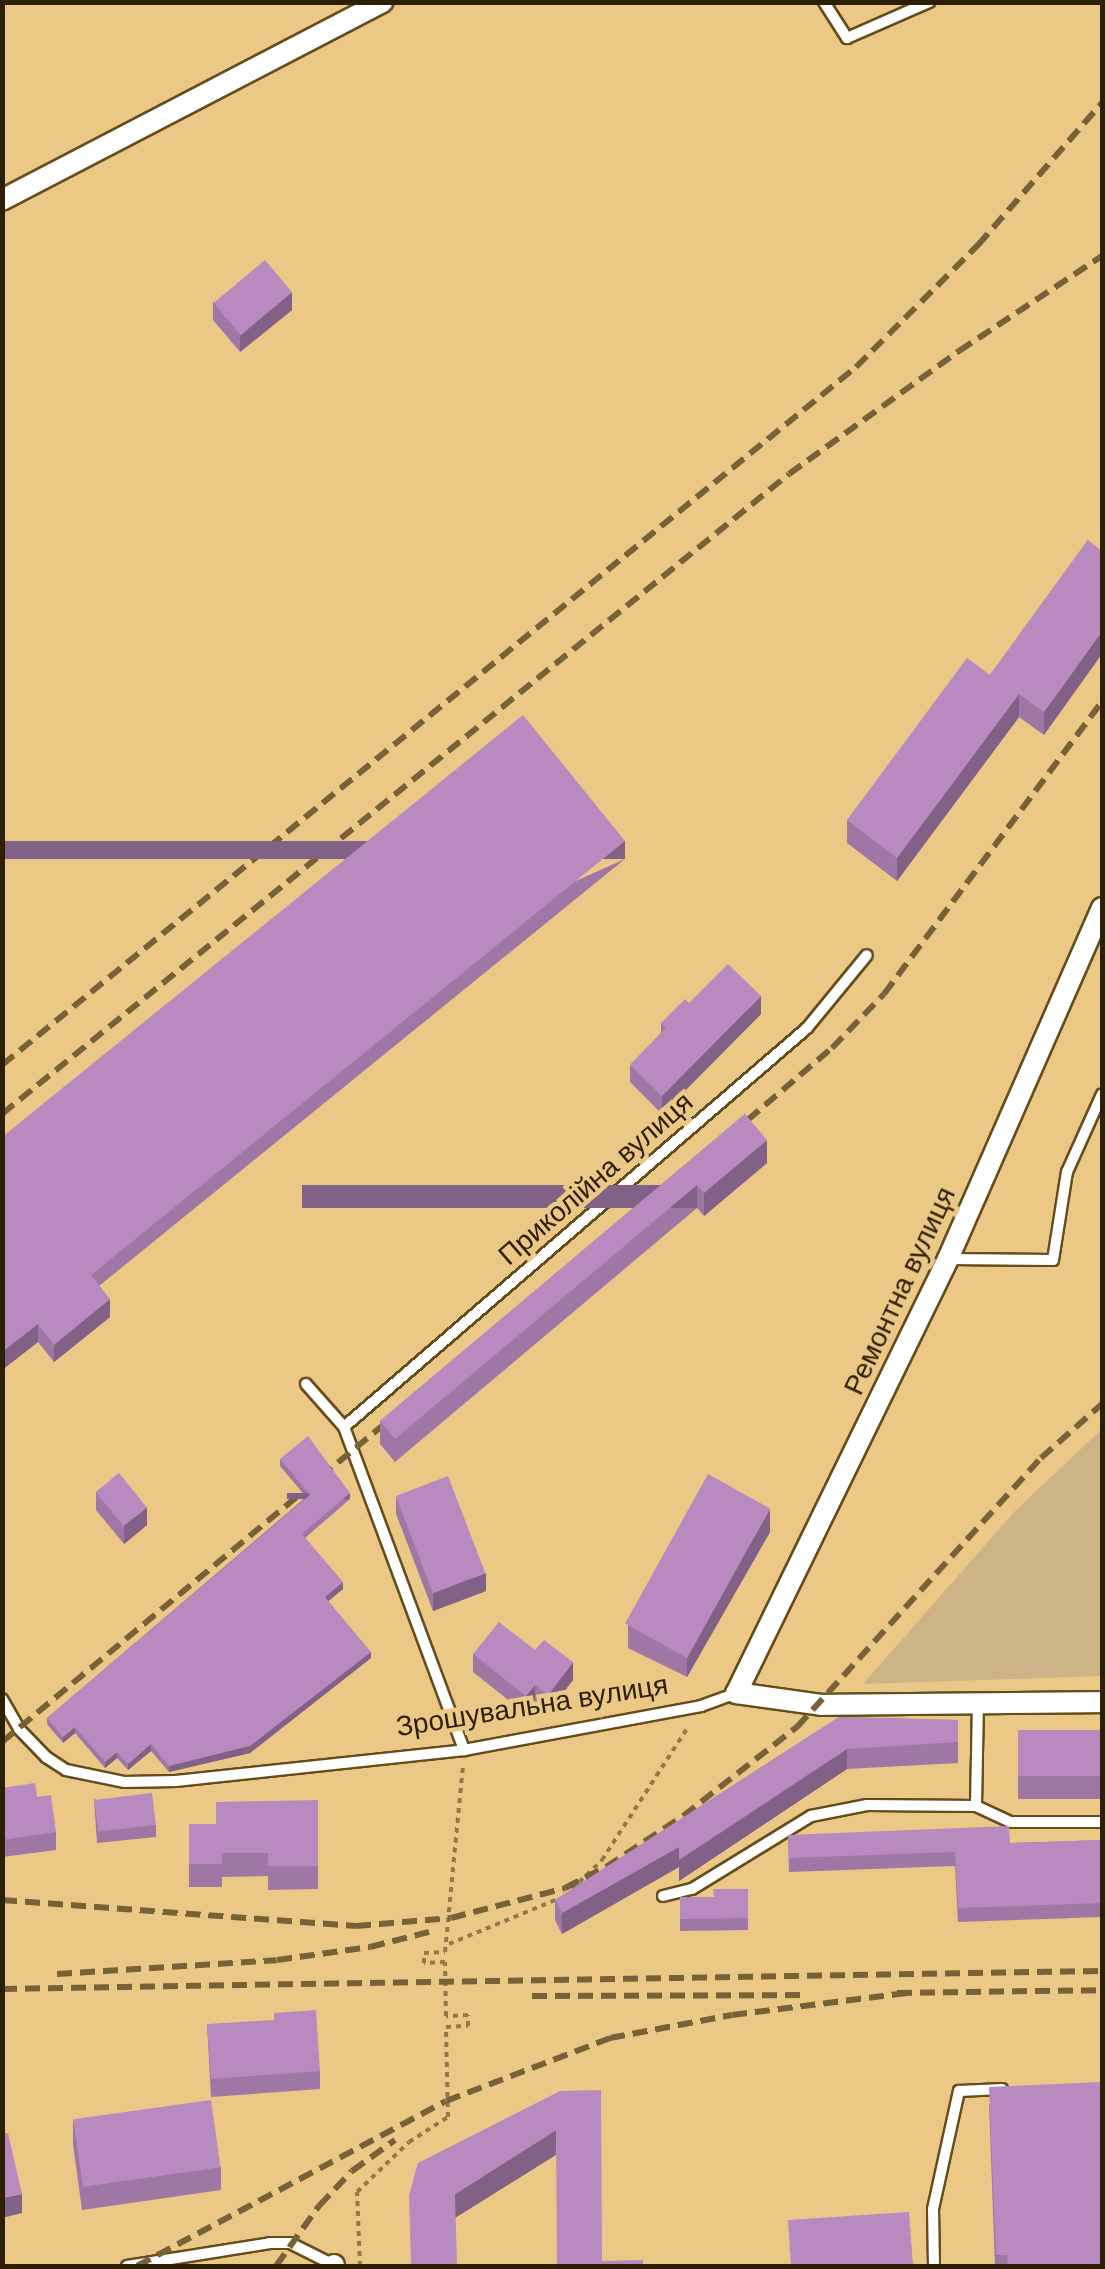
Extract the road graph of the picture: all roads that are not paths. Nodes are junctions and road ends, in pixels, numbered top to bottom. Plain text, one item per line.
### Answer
1 (383, 2) edge
2 (824, 2) edge
3 (929, 2) edge
4 (2, 200) edge
5 (1102, 908) edge
6 (867, 955) dead end
7 (1102, 1094) edge
8 (948, 1259) junction
9 (306, 1384) dead end
10 (344, 1428) junction
11 (736, 1693) junction
12 (2, 1700) edge
13 (1102, 1702) edge
14 (978, 1704) junction
15 (464, 1750) junction
16 (976, 1806) junction
17 (1102, 1822) edge
18 (663, 1896) dead end
19 (1013, 2088) edge
20 (127, 2266) edge
21 (334, 2266) edge
22 (934, 2266) edge

1 - 4 street
2 - 3 lane
5 - 8 street, Ремонтна вулиця
6 - 10 lane, Приколійна вулиця
7 - 8 lane
8 - 11 street, Ремонтна вулиця
9 - 10 lane
10 - 15 lane
11 - 14 street, Зрошувальна вулиця
11 - 15 lane, Зрошувальна вулиця
12 - 15 lane, Зрошувальна вулиця
13 - 14 street, Зрошувальна вулиця
14 - 16 lane
16 - 17 lane
16 - 18 lane
19 - 22 lane
20 - 21 lane

